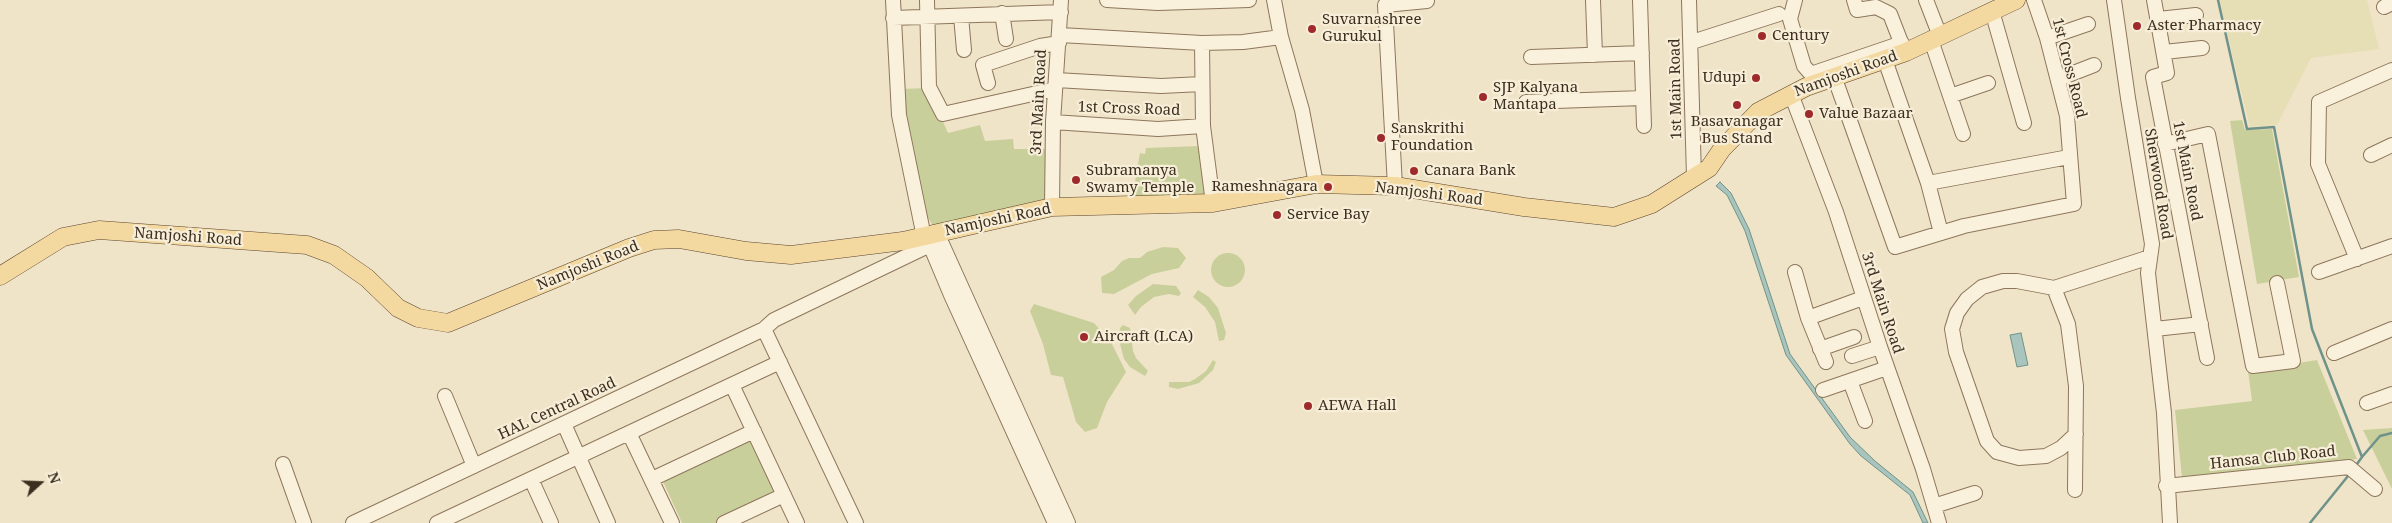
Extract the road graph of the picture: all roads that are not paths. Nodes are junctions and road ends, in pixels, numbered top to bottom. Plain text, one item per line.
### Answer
1 (893, 0) edge
2 (926, 0) edge
3 (1107, 0) edge
4 (1249, 0) edge
5 (1274, 0) edge
6 (1593, 0) edge
7 (1640, 0) edge
8 (1689, 0) edge
9 (1795, 0) edge
10 (1854, 0) edge
11 (1926, 0) edge
12 (2016, 0) edge
13 (2034, 0) edge
14 (2114, 0) edge
15 (2154, 0) edge
16 (1427, 1) edge
17 (1061, 6) edge
18 (1992, 11) junction
19 (1002, 13) junction
20 (1779, 14) dead end
21 (2196, 15) dead end
22 (961, 16) junction
23 (927, 17) junction
24 (893, 18) junction
25 (2158, 19) junction
26 (2088, 24) dead end
27 (1281, 37) junction
28 (1935, 38) junction
29 (2047, 38) junction
30 (1006, 39) dead end
31 (1060, 39) junction
32 (1202, 42) junction
33 (1692, 42) junction
34 (1903, 48) junction
35 (2202, 48) dead end
36 (964, 50) dead end
37 (2164, 52) junction
38 (1642, 53) junction
39 (1595, 55) junction
40 (1531, 57) dead end
41 (1885, 60) junction
42 (2094, 65) dead end
43 (2392, 70) edge
44 (1834, 76) junction
45 (1813, 79) junction
46 (2058, 79) junction
47 (988, 83) dead end
48 (1988, 83) dead end
49 (1055, 84) junction
50 (1202, 84) junction
51 (1792, 94) junction
52 (1950, 96) junction
53 (1643, 98) junction
54 (1526, 102) dead end
55 (1053, 122) junction
56 (2024, 123) dead end
57 (1203, 126) junction
58 (1644, 126) dead end
59 (1963, 134) dead end
60 (2165, 144) junction
61 (2392, 145) edge
62 (2371, 155) dead end
63 (2069, 156) junction
64 (1694, 177) junction
65 (1928, 183) junction
66 (1316, 184) junction
67 (1395, 186) junction
68 (1214, 203) junction
69 (1052, 207) junction
70 (1941, 234) junction
71 (928, 239) junction
72 (2392, 246) edge
73 (2150, 257) junction
74 (2357, 259) junction
75 (1795, 272) dead end
76 (2319, 272) dead end
77 (2148, 273) junction
78 (0, 276) edge
79 (2277, 283) dead end
80 (2055, 291) junction
81 (1863, 298) junction
82 (1808, 318) junction
83 (2201, 324) junction
84 (769, 325) junction
85 (2155, 329) junction
86 (2392, 329) edge
87 (1854, 337) dead end
88 (1880, 347) junction
89 (1820, 348) junction
90 (2334, 353) dead end
91 (1852, 356) dead end
92 (2207, 358) dead end
93 (780, 362) junction
94 (1826, 362) dead end
95 (1887, 368) junction
96 (1850, 381) junction
97 (732, 385) junction
98 (1823, 390) dead end
99 (2392, 394) edge
100 (445, 396) dead end
101 (2367, 403) dead end
102 (1865, 422) dead end
103 (564, 424) junction
104 (754, 431) junction
105 (630, 433) junction
106 (2076, 434) junction
107 (578, 457) junction
108 (283, 464) dead end
109 (474, 466) junction
110 (531, 479) junction
111 (652, 479) junction
112 (2166, 486) junction
113 (2375, 489) dead end
114 (2075, 490) dead end
115 (1975, 493) dead end
116 (784, 495) junction
117 (1934, 506) junction
118 (361, 521) edge
119 (549, 522) edge
120 (304, 523) edge
121 (437, 523) edge
122 (608, 523) edge
123 (672, 523) edge
124 (724, 523) edge
125 (797, 523) edge
126 (856, 523) edge
127 (1055, 523) edge
128 (1068, 523) edge
129 (1939, 523) edge
130 (2170, 523) edge

1 - 24 street
2 - 23 street
3 - 4 street
5 - 27 street
6 - 39 street
7 - 38 street
8 - 33 street, 1st Main Road
9 - 45 street
10 - 34 street
11 - 28 street
12 - 18 main road, Namjoshi Road
13 - 29 street, 1st Cross Road
14 - 73 street, Sherwood Road
15 - 25 street, 1st Main Road
16 - 67 street
17 - 19 street
17 - 31 street, 3rd Main Road
18 - 28 main road, Namjoshi Road
18 - 56 street
19 - 22 street
19 - 30 street
20 - 33 street
21 - 25 street
22 - 23 street
22 - 36 street
23 - 24 street
23 - 49 street
24 - 71 street
25 - 37 street, 1st Main Road
26 - 29 street
27 - 32 street
27 - 66 street
28 - 34 main road, Namjoshi Road
28 - 52 street
29 - 46 street, 1st Cross Road
31 - 32 street
31 - 47 street
31 - 49 street, 3rd Main Road
32 - 50 street
33 - 64 street, 1st Main Road
34 - 41 main road, Namjoshi Road
34 - 45 street
35 - 37 street
37 - 60 street, 1st Main Road
38 - 39 street
38 - 53 street
39 - 40 street
41 - 44 main road, Namjoshi Road
41 - 65 street
42 - 46 street
43 - 74 street
44 - 45 main road, Namjoshi Road
44 - 70 street
45 - 51 main road, Namjoshi Road
46 - 63 street, 1st Cross Road
48 - 52 street
49 - 50 street
49 - 55 street, 3rd Main Road
50 - 57 street
51 - 64 main road, Namjoshi Road
51 - 81 street, 3rd Main Road
52 - 59 street
53 - 54 street
53 - 58 street
55 - 57 street, 1st Cross Road
55 - 69 street, 3rd Main Road
57 - 68 street
60 - 79 street
60 - 83 street, 1st Main Road
61 - 62 street
63 - 65 street
63 - 70 street, 1st Cross Road
64 - 67 main road, Namjoshi Road
65 - 70 street
66 - 67 main road, Namjoshi Road
66 - 68 main road, Namjoshi Road
68 - 69 main road, Namjoshi Road
69 - 71 main road, Namjoshi Road
71 - 78 main road, Namjoshi Road
71 - 84 street, HAL Central Road
71 - 127 street
71 - 128 street
72 - 74 street
73 - 77 street, Sherwood Road
73 - 80 street
74 - 76 street
75 - 82 street
77 - 80 street
77 - 85 street, Sherwood Road
80 - 106 street
80 - 106 street
81 - 82 street
81 - 88 street, 3rd Main Road
82 - 89 street
83 - 85 street
83 - 92 street, 1st Main Road
84 - 93 street
84 - 103 street, HAL Central Road
85 - 112 street, Sherwood Road
86 - 90 street
87 - 89 street
88 - 91 street
88 - 95 street, 3rd Main Road
89 - 94 street
93 - 97 street
93 - 126 street
95 - 96 street
95 - 117 street, 3rd Main Road
96 - 98 street
96 - 102 street
97 - 104 street
97 - 105 street
99 - 101 street
100 - 109 street
103 - 107 street
103 - 109 street, HAL Central Road
104 - 111 street
104 - 116 street
105 - 107 street
105 - 111 street
106 - 114 street
107 - 110 street
107 - 122 street
108 - 120 street
109 - 118 street, HAL Central Road
110 - 119 street
110 - 121 street
111 - 123 street
112 - 113 street, Hamsa Club Road
112 - 130 street, Sherwood Road
115 - 117 street
116 - 124 street
116 - 125 street
117 - 129 street, 3rd Main Road

